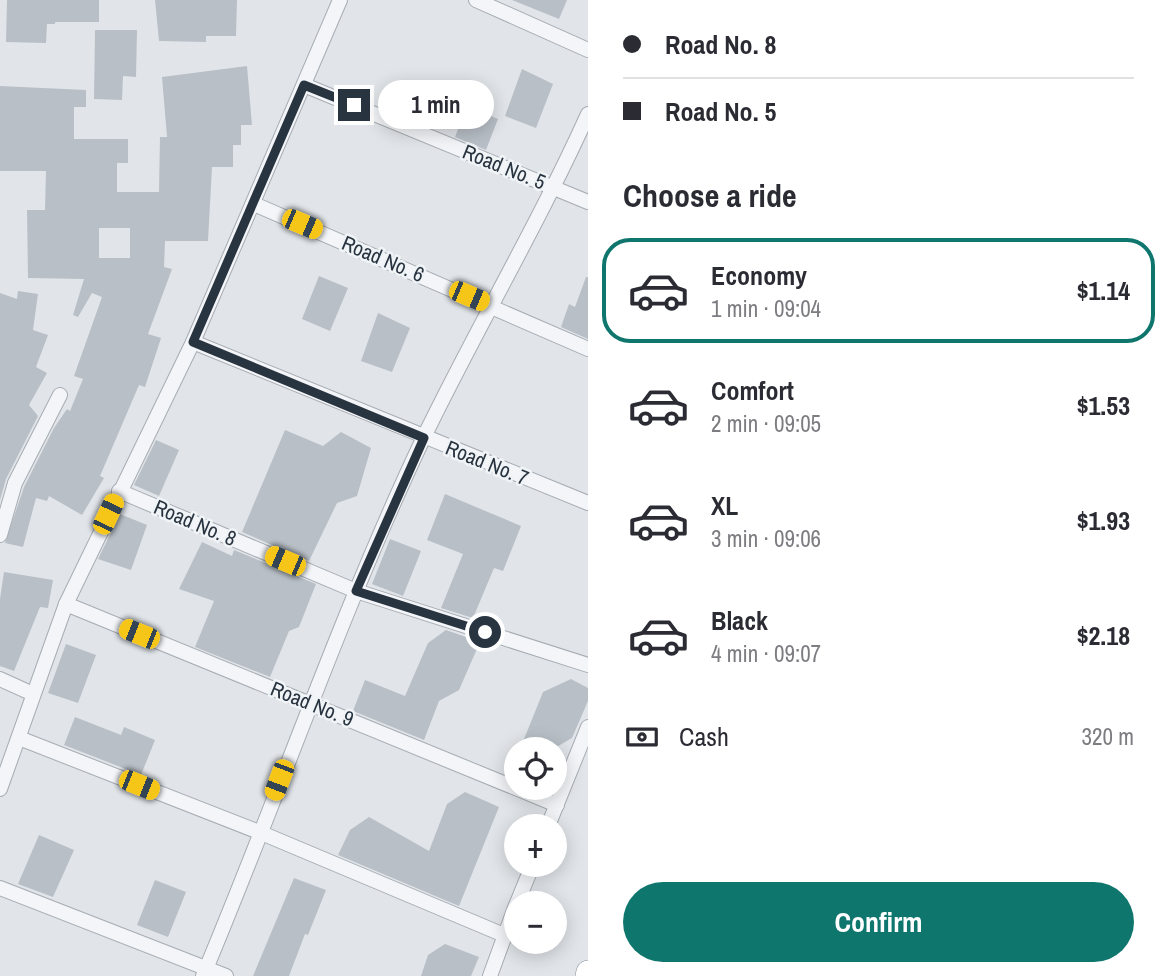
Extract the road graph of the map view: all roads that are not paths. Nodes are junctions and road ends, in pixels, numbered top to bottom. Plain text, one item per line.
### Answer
1 (340, 0) edge
2 (476, 0) edge
3 (588, 50) edge
4 (304, 85) junction
5 (588, 114) edge
6 (555, 188) junction
7 (588, 201) edge
8 (254, 204) junction
9 (493, 306) junction
10 (193, 342) junction
11 (588, 349) edge
12 (60, 395) dead end
13 (424, 438) junction
14 (119, 491) junction
15 (588, 503) edge
16 (0, 535) edge
17 (356, 591) junction
18 (66, 604) junction
19 (588, 665) edge
20 (0, 679) edge
21 (33, 694) junction
22 (310, 703) junction
23 (588, 727) edge
24 (19, 738) junction
25 (0, 789) edge
26 (557, 805) junction
27 (553, 814) edge
28 (259, 832) junction
29 (0, 888) edge
30 (504, 935) joint
31 (205, 972) edge
32 (226, 976) edge
33 (490, 976) edge

1 - 4 street
2 - 3 street
4 - 6 street, Road No. 5
4 - 8 street
5 - 6 street
6 - 7 street, Road No. 5
6 - 9 street
8 - 9 street, Road No. 6
8 - 10 street
9 - 11 street, Road No. 6
9 - 13 street
10 - 13 street, Road No. 7
10 - 14 street
12 - 16 street
13 - 15 street, Road No. 7
13 - 17 street
14 - 17 street, Road No. 8
14 - 18 street
17 - 19 street, Road No. 8
17 - 22 street
18 - 21 street
18 - 22 street, Road No. 9
20 - 21 street
21 - 24 street
22 - 26 street, Road No. 9
22 - 28 street
23 - 26 street
24 - 25 street
24 - 28 street
26 - 27 street
28 - 30 street
28 - 31 street
29 - 31 street
30 - 33 street
31 - 32 street

